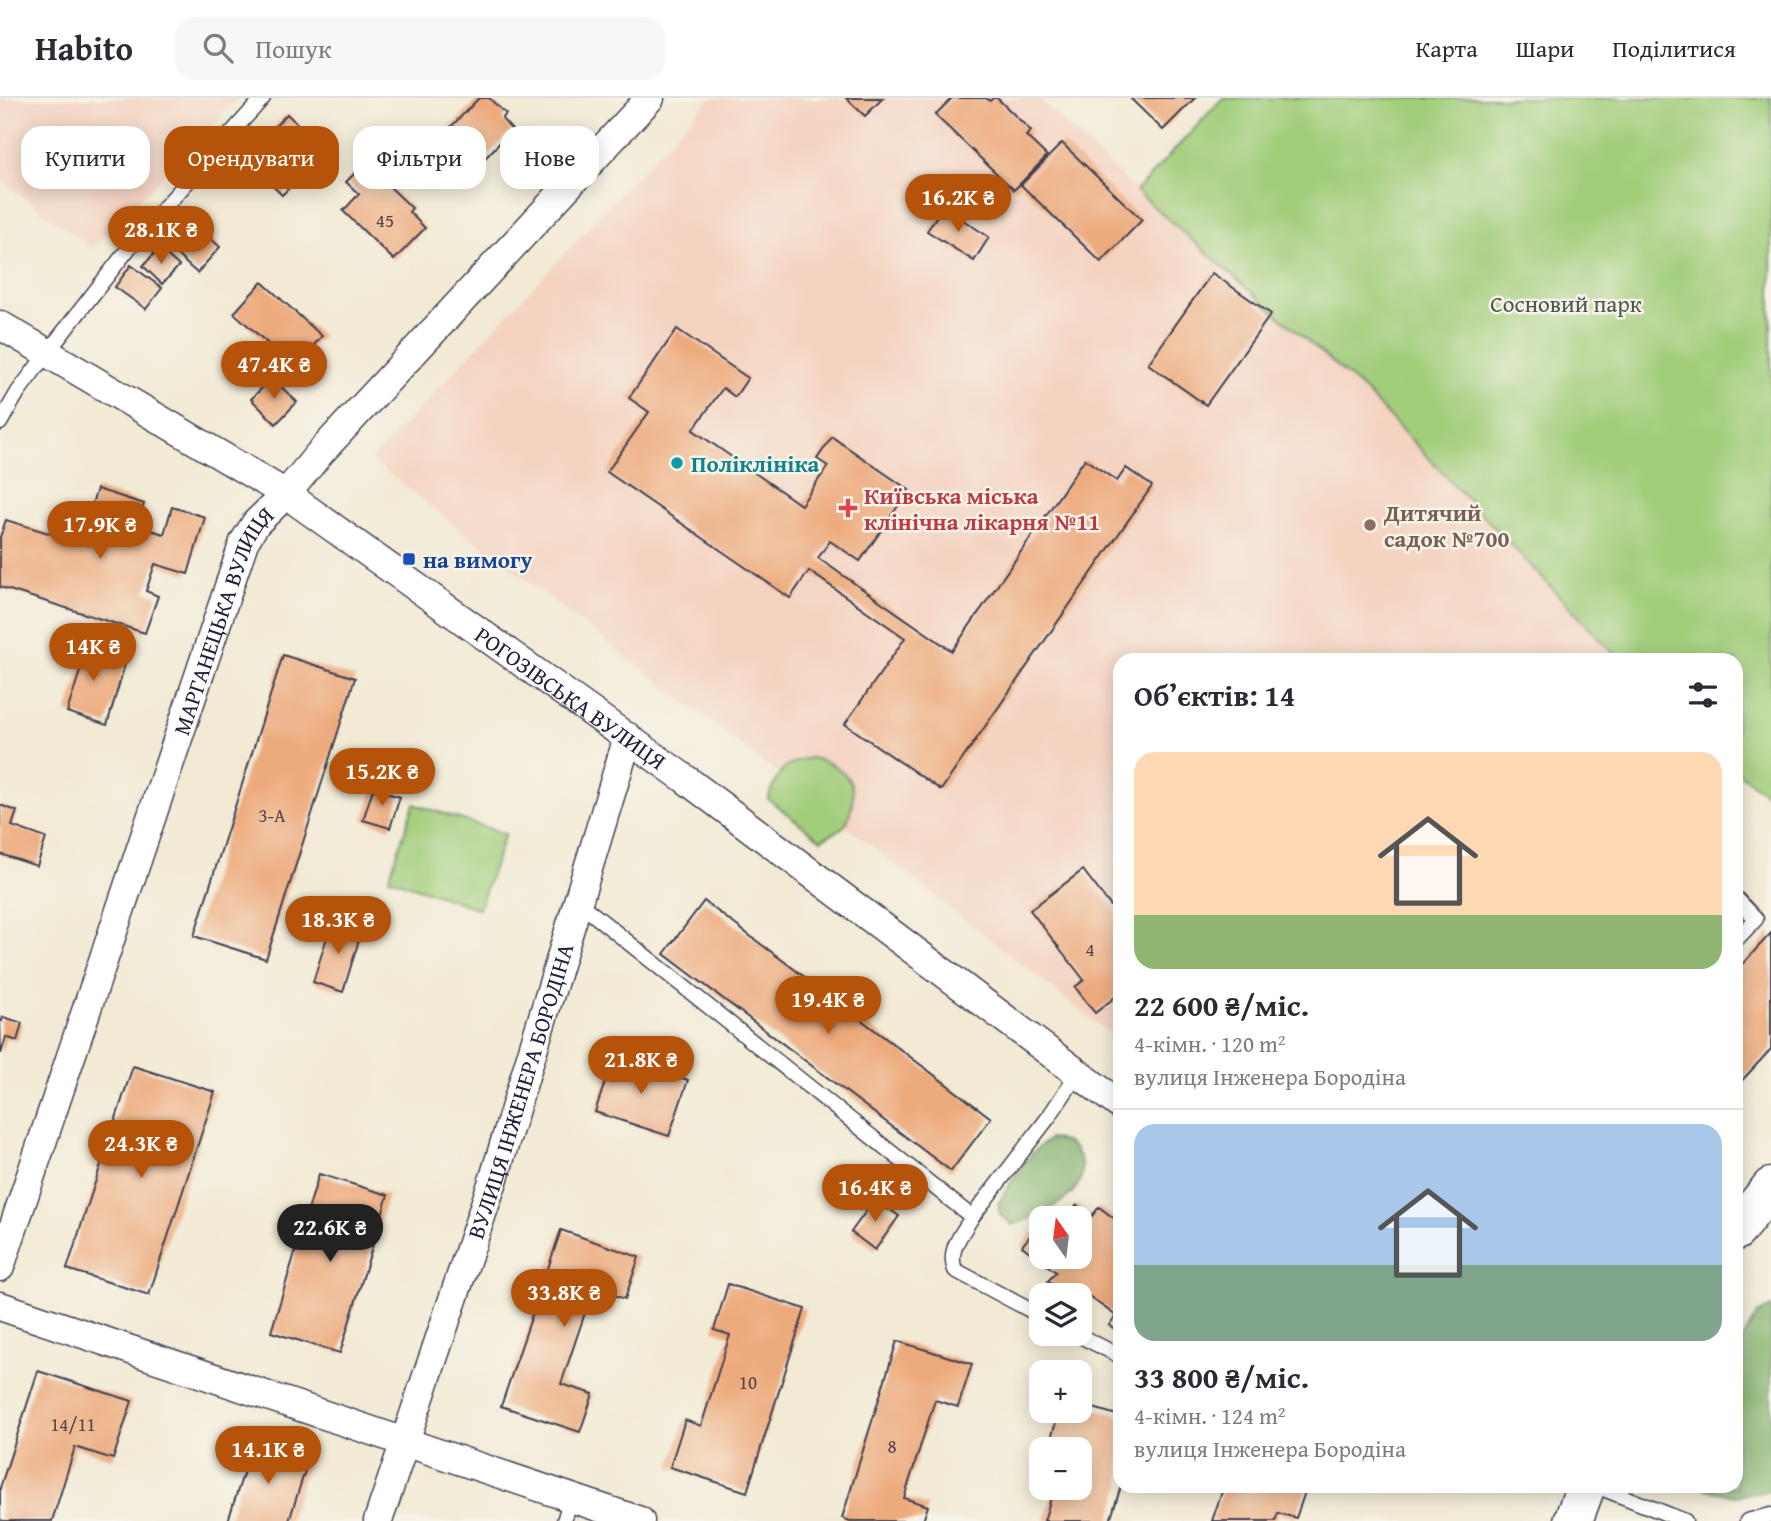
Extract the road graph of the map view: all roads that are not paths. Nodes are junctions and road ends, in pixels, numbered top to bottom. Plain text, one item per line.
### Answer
1 (262, 98) edge
2 (650, 98) edge
3 (0, 325) edge
4 (47, 353) junction
5 (0, 423) edge
6 (286, 494) junction
7 (628, 737) junction
8 (579, 903) junction
9 (1743, 905) edge
10 (1743, 933) edge
11 (1078, 1073) junction
12 (1113, 1100) edge
13 (1771, 1187) edge
14 (972, 1217) junction
15 (1743, 1222) edge
16 (0, 1267) edge
17 (0, 1306) edge
18 (1029, 1310) edge
19 (1092, 1342) edge
20 (1113, 1352) edge
21 (405, 1441) junction
22 (1583, 1493) edge
23 (1614, 1493) edge
24 (568, 1509) edge
25 (1771, 1515) edge
26 (378, 1521) edge
27 (640, 1521) edge
28 (1573, 1521) edge
29 (1685, 1521) edge
30 (1747, 1521) edge

1 - 4 lane
2 - 6 street, МАРГАНЕЦЬКА ВУЛИЦЯ
3 - 4 street, РОГОЗІВСЬКА ВУЛИЦЯ
4 - 5 lane
4 - 6 street, РОГОЗІВСЬКА ВУЛИЦЯ
6 - 7 street, РОГОЗІВСЬКА ВУЛИЦЯ
6 - 16 street, МАРГАНЕЦЬКА ВУЛИЦЯ
7 - 8 street, ВУЛИЦЯ ІНЖЕНЕРА БОРОДІНА
7 - 11 street, РОГОЗІВСЬКА ВУЛИЦЯ
8 - 14 lane
8 - 21 street, ВУЛИЦЯ ІНЖЕНЕРА БОРОДІНА
9 - 10 lane
11 - 12 street, РОГОЗІВСЬКА ВУЛИЦЯ
11 - 14 lane
13 - 15 street
14 - 18 lane
17 - 21 street
19 - 20 lane
21 - 24 street
21 - 26 street, ВУЛИЦЯ ІНЖЕНЕРА БОРОДІНА
22 - 28 street
23 - 29 lane
24 - 27 street
25 - 30 lane

